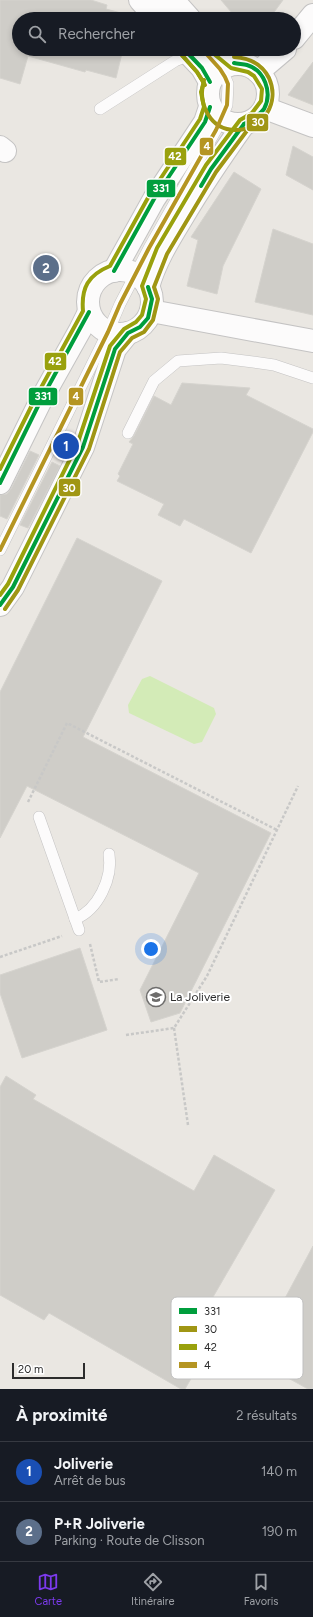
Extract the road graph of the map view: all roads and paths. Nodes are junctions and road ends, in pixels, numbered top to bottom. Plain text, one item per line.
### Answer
1 (140, 0) edge
2 (157, 0) edge
3 (173, 0) edge
4 (151, 12) edge
5 (168, 12) edge
6 (184, 12) edge
7 (313, 15) edge
8 (301, 30) edge
9 (184, 56) edge
10 (195, 56) edge
11 (277, 56) edge
12 (221, 66) edge
13 (258, 72) junction
14 (265, 108) junction
15 (100, 109) dead end
16 (215, 113) junction
17 (244, 124) junction
18 (313, 126) edge
19 (133, 277) junction
20 (89, 312) junction
21 (151, 312) junction
22 (118, 333) junction
23 (313, 341) edge
24 (313, 378) edge
25 (128, 433) dead end
26 (0, 483) edge
27 (0, 550) edge
28 (0, 606) edge
29 (298, 786) dead end
30 (28, 802) dead end
31 (39, 817) dead end
32 (277, 830) junction
33 (109, 854) dead end
34 (75, 919) junction
35 (79, 930) junction
36 (0, 956) edge
37 (119, 980) dead end
38 (174, 1028) junction
39 (126, 1035) dead end
40 (188, 1125) dead end

1 - 4 main road
2 - 5 lane
3 - 6 main road
7 - 8 main road
9 - 15 lane
10 - 12 main road
11 - 13 main road
12 - 13 main road
12 - 16 main road
13 - 14 main road
14 - 17 main road
14 - 18 main road
16 - 17 main road
16 - 19 main road
17 - 19 main road
19 - 20 main road
19 - 21 main road
19 - 22 lane
20 - 22 main road
20 - 26 main road
21 - 22 main road
21 - 23 main road
22 - 27 lane
22 - 28 main road
24 - 25 lane
29 - 32 path
30 - 32 path
31 - 34 lane
32 - 38 path
33 - 34 lane
34 - 35 lane
35 - 36 path
35 - 37 path
38 - 39 path
38 - 40 path

